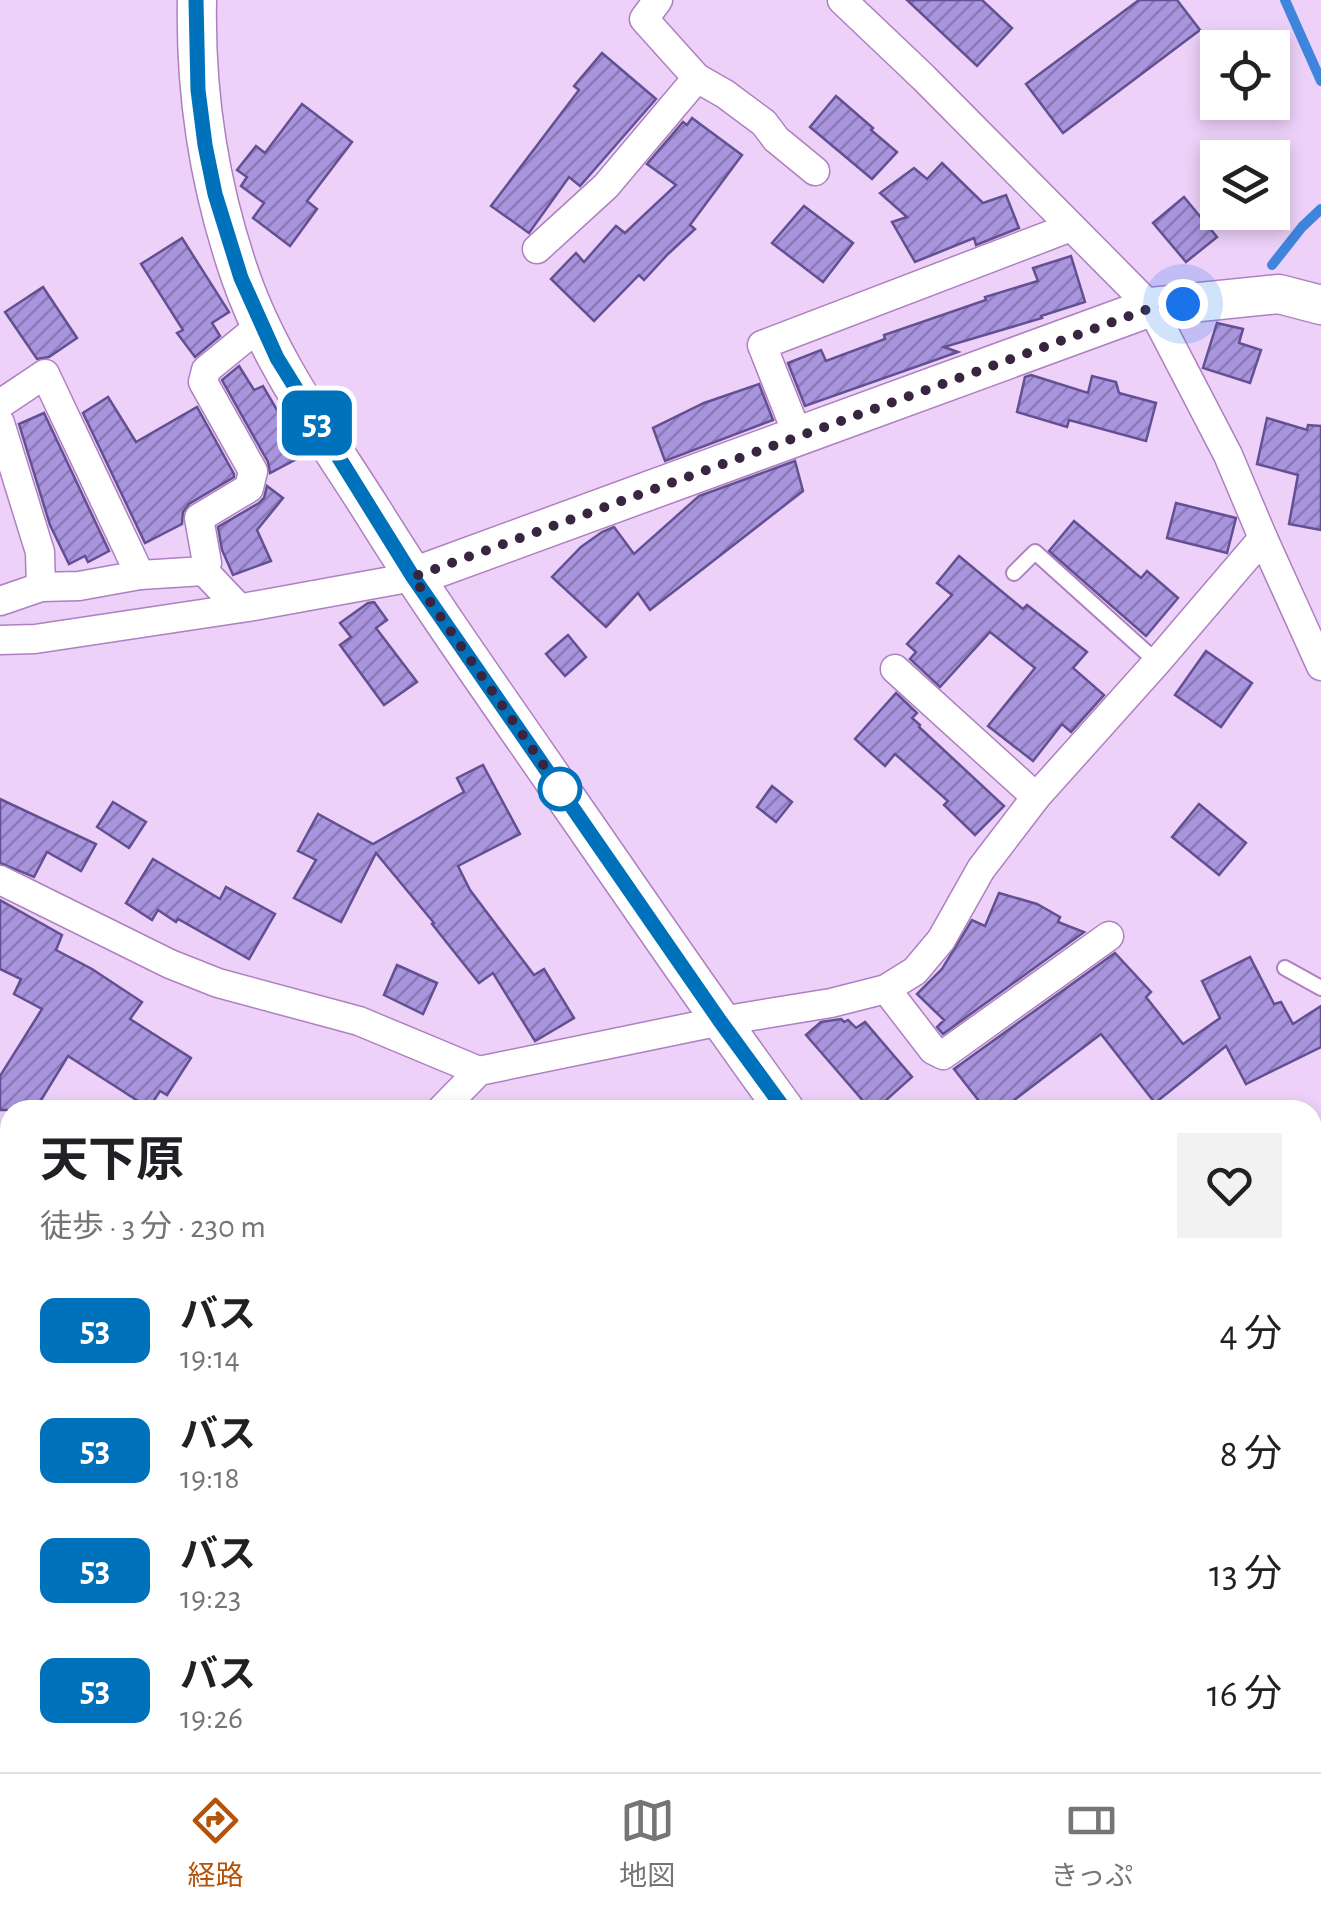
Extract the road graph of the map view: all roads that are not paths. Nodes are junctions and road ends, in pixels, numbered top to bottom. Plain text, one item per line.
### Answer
1 (196, 0) edge
2 (658, 0) edge
3 (842, 0) edge
4 (696, 78) junction
5 (814, 171) dead end
6 (1072, 228) junction
7 (537, 249) dead end
8 (1321, 305) edge
9 (1151, 308) junction
10 (261, 325) junction
11 (0, 404) edge
12 (0, 422) edge
13 (798, 436) junction
14 (1263, 538) junction
15 (204, 571) junction
16 (1014, 573) dead end
17 (140, 576) junction
18 (413, 577) junction
19 (40, 587) junction
20 (0, 602) edge
21 (239, 608) junction
22 (0, 640) edge
23 (1158, 662) junction
24 (1321, 666) edge
25 (895, 669) dead end
26 (1036, 797) junction
27 (0, 880) edge
28 (1109, 936) dead end
29 (1285, 968) dead end
30 (1321, 988) edge
31 (886, 989) junction
32 (720, 1021) junction
33 (478, 1072) junction
34 (450, 1100) edge
35 (778, 1100) edge

1 - 10 main road
2 - 4 street
3 - 6 street
4 - 5 street
4 - 7 street
6 - 9 street
6 - 13 street
8 - 9 main road
9 - 13 main road
9 - 14 street
10 - 15 street
10 - 18 main road
11 - 17 street
12 - 19 street
13 - 18 main road
14 - 23 street
14 - 24 street
15 - 17 street
15 - 21 street
16 - 23 lane
17 - 19 street
18 - 21 street
18 - 32 main road
19 - 20 street
21 - 22 street
23 - 26 street
25 - 26 street
26 - 31 street
27 - 33 street
28 - 31 street
29 - 30 lane
31 - 32 street
32 - 33 street
32 - 35 main road
33 - 34 street

